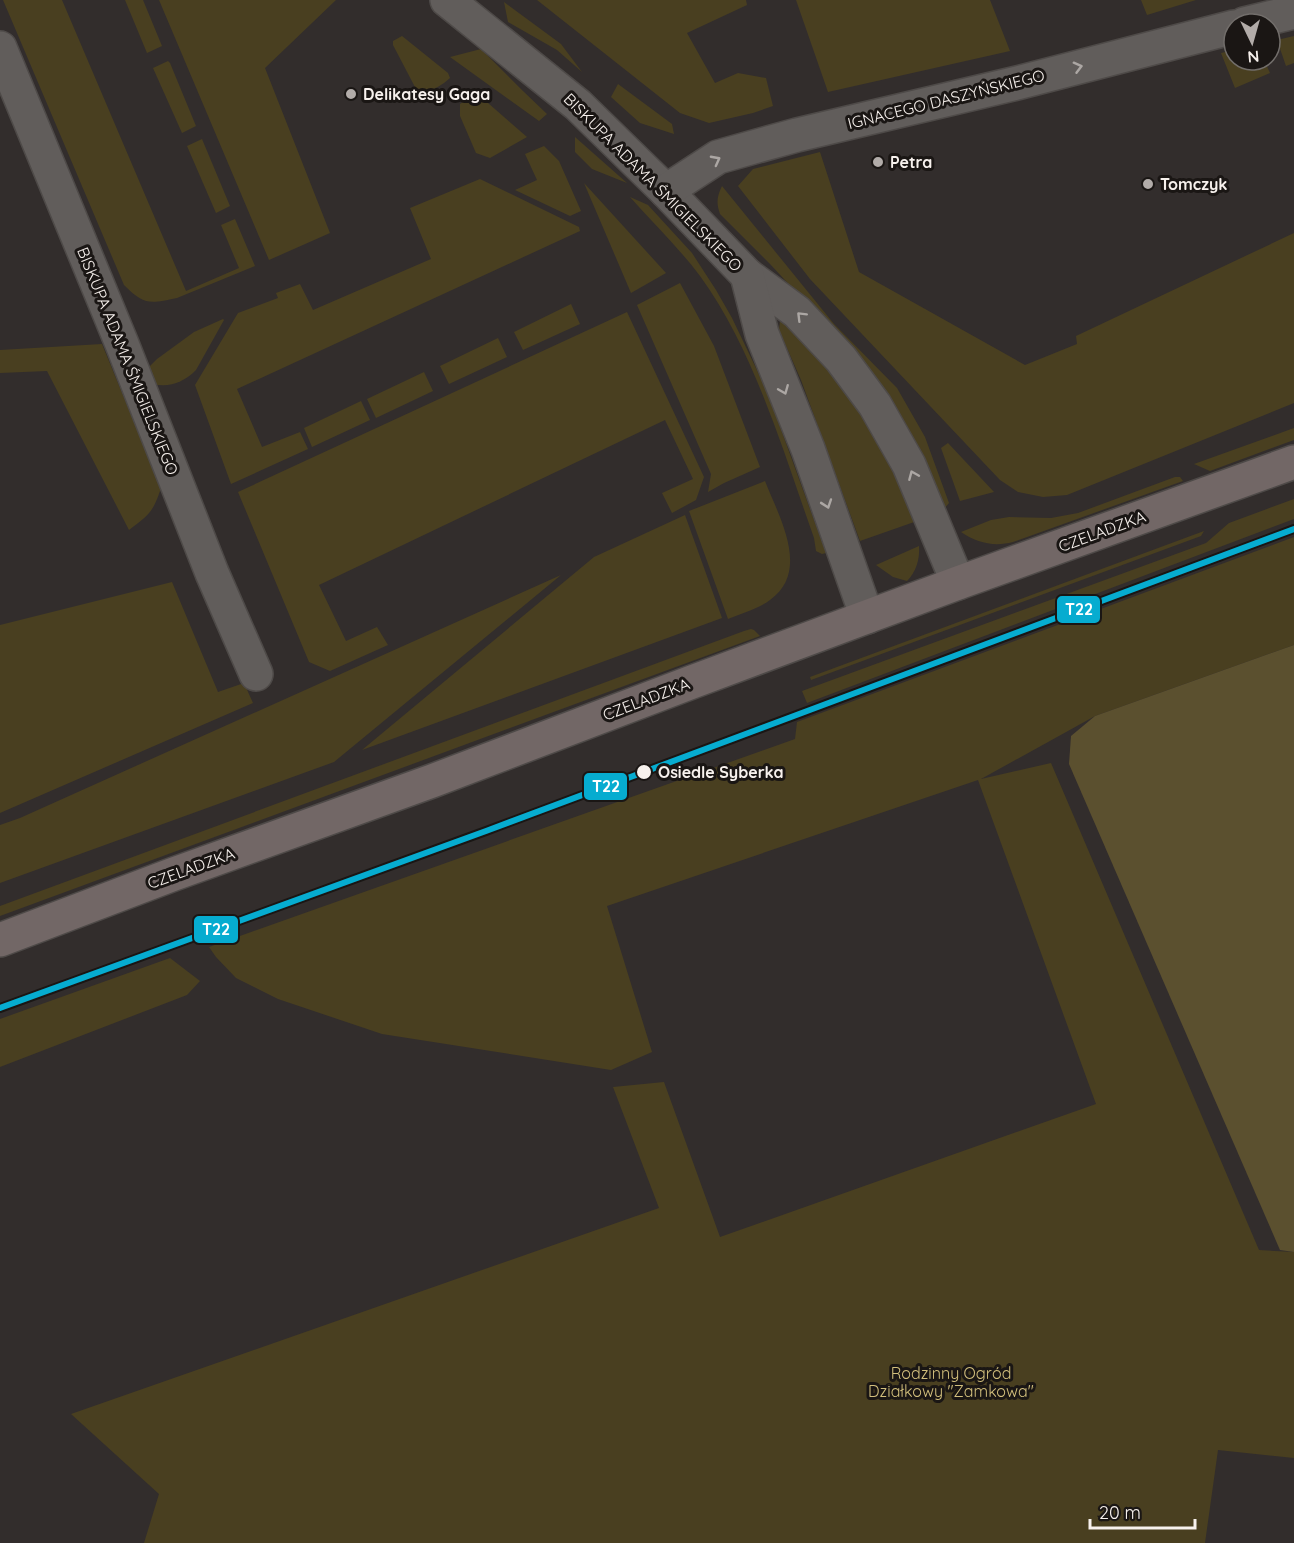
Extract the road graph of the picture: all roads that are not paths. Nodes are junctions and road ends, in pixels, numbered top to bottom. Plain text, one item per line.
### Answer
1 (447, 0) edge
2 (1222, 30) edge
3 (0, 48) edge
4 (666, 191) junction
5 (747, 275) junction
6 (1294, 462) edge
7 (958, 583) junction
8 (867, 618) junction
9 (256, 674) dead end
10 (0, 940) edge

1 - 4 street, BISKUPA ADAMA ŚMIGIELSKIEGO
4 -> 2 street, IGNACEGO DASZYŃSKIEGO
3 - 9 street, BISKUPA ADAMA ŚMIGIELSKIEGO
4 - 5 street, BISKUPA ADAMA ŚMIGIELSKIEGO
7 -> 5 street, BISKUPA ADAMA ŚMIGIELSKIEGO
5 -> 8 street, BISKUPA ADAMA ŚMIGIELSKIEGO
6 - 7 main road, CZELADZKA
7 - 8 main road, CZELADZKA
8 - 10 main road, CZELADZKA

